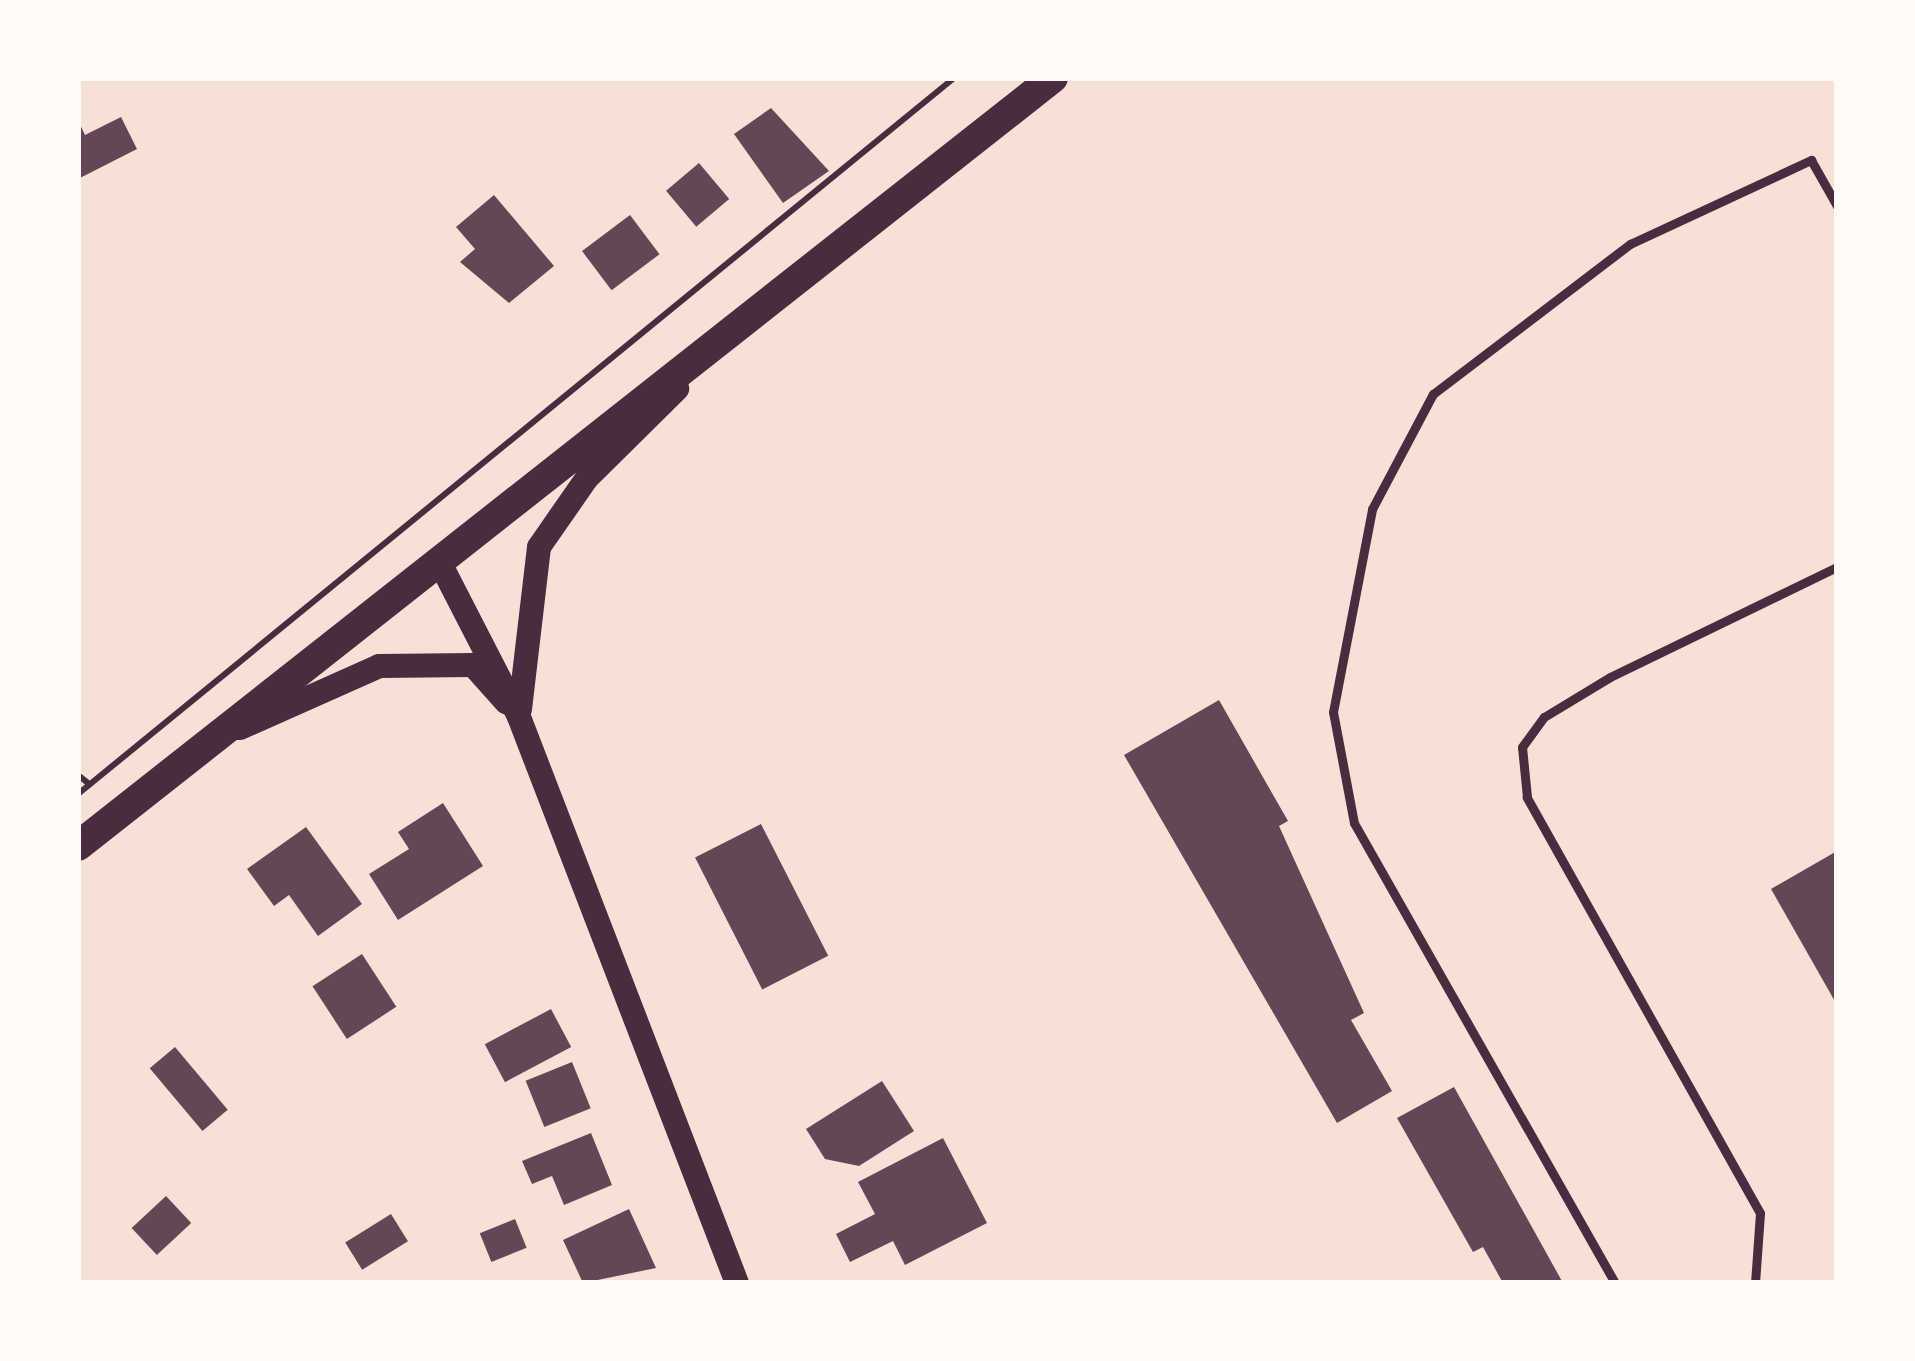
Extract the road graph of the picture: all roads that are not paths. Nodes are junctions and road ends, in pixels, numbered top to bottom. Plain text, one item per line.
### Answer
1 (1053, 78) edge
2 (1837, 206) edge
3 (717, 349) junction
4 (440, 563) junction
5 (1837, 567) edge
6 (519, 717) junction
7 (224, 735) junction
8 (78, 846) edge
9 (737, 1283) edge
10 (1615, 1283) edge
11 (1755, 1283) edge

1 - 3 main road
2 - 10 lane
3 - 4 main road
3 - 6 main road
4 - 6 main road
4 - 7 main road
5 - 11 lane
6 - 7 main road
6 - 9 main road
7 - 8 main road

